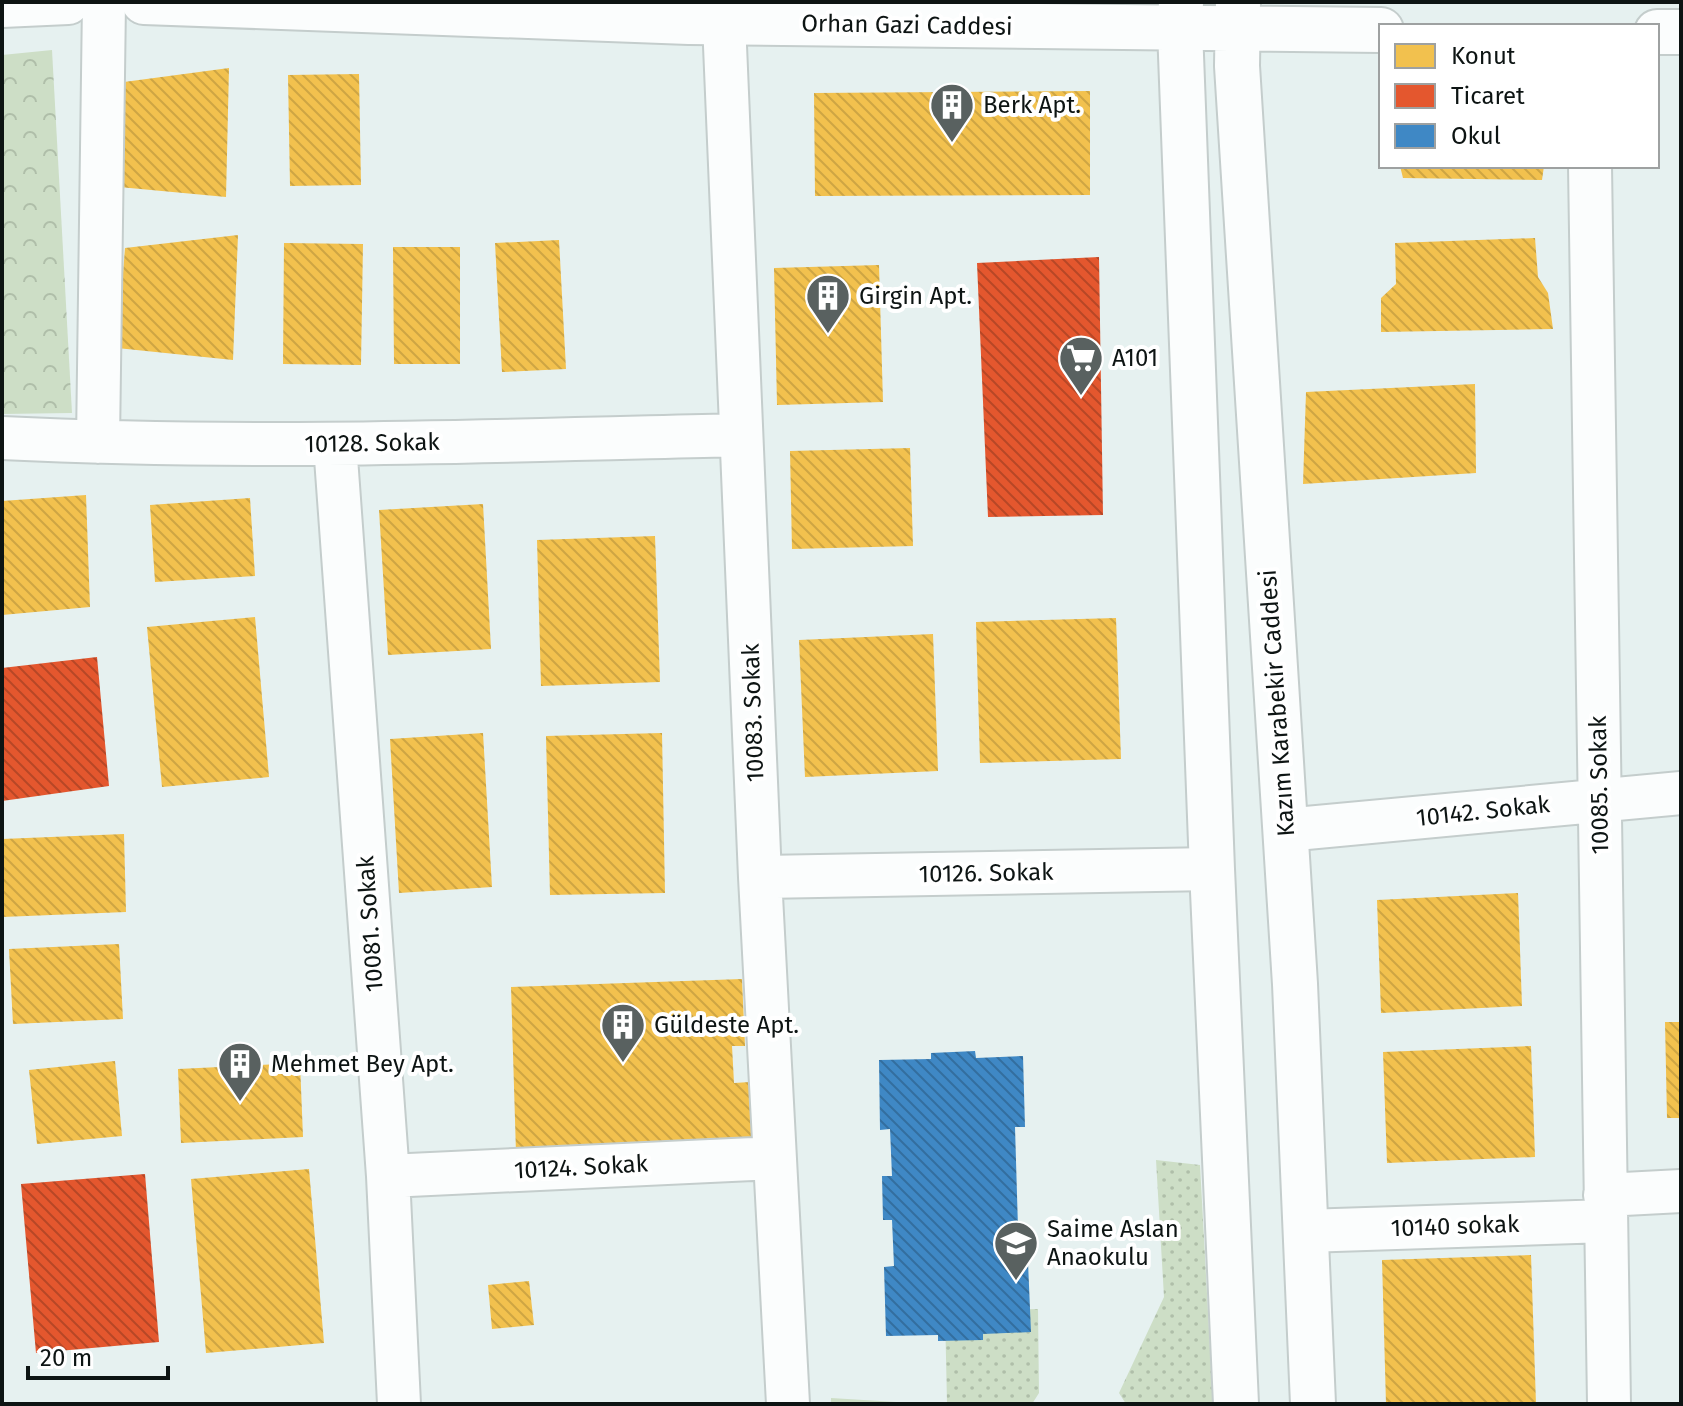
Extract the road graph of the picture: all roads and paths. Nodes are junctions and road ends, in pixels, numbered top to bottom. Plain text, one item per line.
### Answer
1 (68, 2) edge
2 (104, 2) edge
3 (144, 2) edge
4 (2, 5) edge
5 (1180, 15) edge
6 (1238, 16) edge
7 (724, 22) junction
8 (1379, 30) edge
9 (1659, 32) edge
10 (1681, 32) edge
11 (1590, 168) edge
12 (741, 435) junction
13 (2, 438) edge
14 (98, 442) junction
15 (335, 444) junction
16 (1681, 793) edge
17 (1599, 800) junction
18 (1285, 830) junction
19 (1212, 869) junction
20 (760, 877) junction
21 (773, 1158) junction
22 (388, 1176) junction
23 (1681, 1191) edge
24 (1605, 1208) junction
25 (1305, 1231) junction
26 (399, 1404) edge
27 (788, 1404) edge
28 (1236, 1404) edge
29 (1313, 1404) edge
30 (1609, 1404) edge

1 - 4 street
2 - 14 street
3 - 7 street, Orhan Gazi Caddesi
5 - 6 street, Orhan Gazi Caddesi
5 - 7 street, Orhan Gazi Caddesi
5 - 19 street
6 - 8 street, Orhan Gazi Caddesi
6 - 18 street, Kazım Karabekir Caddesi
7 - 12 street, 10083. Sokak
9 - 10 street
11 - 17 street, 10085. Sokak
12 - 15 street, 10128. Sokak
12 - 20 street, 10083. Sokak
13 - 14 street, 10128. Sokak
14 - 15 street, 10128. Sokak
15 - 22 street, 10081. Sokak
16 - 17 street, 10142. Sokak
17 - 18 street, 10142. Sokak
17 - 24 street, 10085. Sokak
18 - 25 street, Kazım Karabekir Caddesi
19 - 20 street, 10126. Sokak
19 - 28 street
20 - 21 street, 10083. Sokak
21 - 22 street, 10124. Sokak
21 - 27 street, 10083. Sokak
22 - 26 street, 10081. Sokak
23 - 24 street, 10140 sokak
24 - 25 street, 10140 sokak
24 - 30 street, 10085. Sokak
25 - 29 street, Kazım Karabekir Caddesi

